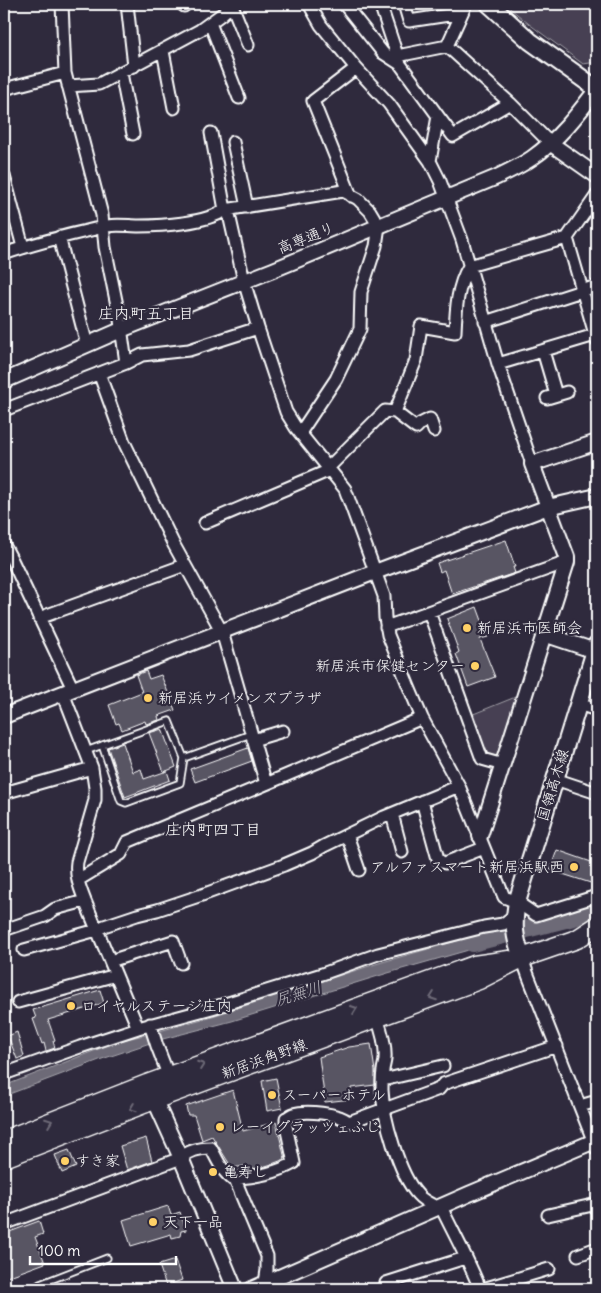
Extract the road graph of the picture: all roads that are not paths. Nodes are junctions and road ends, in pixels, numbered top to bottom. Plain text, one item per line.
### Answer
1 (62, 4) edge
2 (127, 4) edge
3 (309, 4) edge
4 (344, 4) edge
5 (380, 4) edge
6 (404, 4) edge
7 (488, 4) edge
8 (232, 5) edge
9 (464, 8) edge
10 (210, 23) junction
11 (248, 45) dead end
12 (447, 46) junction
13 (163, 51) junction
14 (398, 60) junction
15 (134, 66) junction
16 (356, 68) junction
17 (65, 73) junction
18 (121, 73) junction
19 (68, 86) junction
20 (4, 89) edge
21 (597, 89) edge
22 (239, 98) dead end
23 (510, 103) junction
24 (174, 108) dead end
25 (438, 116) junction
26 (211, 133) dead end
27 (133, 134) dead end
28 (233, 142) dead end
29 (550, 143) junction
30 (430, 160) junction
31 (4, 176) edge
32 (597, 176) edge
33 (597, 195) edge
34 (351, 196) junction
35 (447, 198) junction
36 (247, 207) junction
37 (226, 210) junction
38 (379, 226) junction
39 (104, 228) junction
40 (59, 237) junction
41 (566, 238) junction
42 (23, 247) junction
43 (4, 254) edge
44 (469, 266) junction
45 (244, 281) junction
46 (597, 286) edge
47 (582, 290) junction
48 (485, 322) junction
49 (258, 328) junction
50 (121, 330) junction
51 (596, 338) edge
52 (87, 345) junction
53 (543, 351) junction
54 (126, 363) junction
55 (498, 364) junction
56 (99, 373) junction
57 (4, 381) edge
58 (557, 395) dead end
59 (4, 410) edge
60 (395, 412) junction
61 (434, 431) dead end
62 (300, 433) junction
63 (597, 442) edge
64 (532, 464) junction
65 (329, 469) junction
66 (597, 496) edge
67 (548, 507) junction
68 (205, 523) dead end
69 (4, 545) edge
70 (567, 562) junction
71 (185, 565) junction
72 (376, 572) junction
73 (429, 612) junction
74 (39, 618) junction
75 (386, 627) junction
76 (222, 632) junction
77 (544, 634) junction
78 (596, 648) edge
79 (68, 691) junction
80 (578, 704) junction
81 (597, 710) edge
82 (4, 715) edge
83 (422, 718) junction
84 (283, 731) dead end
85 (252, 737) junction
86 (102, 745) junction
87 (86, 751) junction
88 (184, 758) junction
89 (503, 765) junction
90 (92, 768) junction
91 (555, 779) junction
92 (266, 784) junction
93 (459, 786) junction
94 (4, 792) edge
95 (597, 792) edge
96 (422, 801) junction
97 (392, 814) junction
98 (347, 835) junction
99 (482, 842) junction
100 (402, 852) dead end
101 (359, 870) dead end
102 (78, 880) junction
103 (597, 896) edge
104 (85, 901) junction
105 (515, 921) junction
106 (597, 926) edge
107 (4, 930) edge
108 (97, 930) junction
109 (24, 950) dead end
110 (522, 958) junction
111 (110, 961) junction
112 (181, 963) dead end
113 (116, 975) junction
114 (18, 1002) dead end
115 (377, 1018) junction
116 (151, 1027) junction
117 (138, 1028) junction
118 (557, 1046) junction
119 (443, 1066) dead end
120 (4, 1074) edge
121 (169, 1077) junction
122 (383, 1080) junction
123 (151, 1092) junction
124 (597, 1101) edge
125 (580, 1106) junction
126 (385, 1108) junction
127 (4, 1140) edge
128 (596, 1144) edge
129 (4, 1158) edge
130 (181, 1158) junction
131 (236, 1182) junction
132 (597, 1204) edge
133 (439, 1208) junction
134 (548, 1215) dead end
135 (4, 1224) edge
136 (597, 1248) edge
137 (578, 1255) dead end
138 (106, 1258) dead end
139 (465, 1258) junction
140 (549, 1269) dead end
141 (265, 1283) junction
142 (386, 1283) dead end
143 (33, 1289) edge
144 (235, 1289) edge
145 (252, 1289) edge
146 (481, 1289) edge

1 - 17 street
2 - 15 street
3 - 16 street
4 - 14 street
5 - 14 street
6 - 9 street
7 - 21 main road
8 - 10 street
8 - 11 street
9 - 12 street
10 - 13 street
10 - 22 street
12 - 14 street
12 - 23 street
13 - 15 street
13 - 24 street
14 - 25 street
15 - 18 street
16 - 30 street
16 - 34 street
17 - 19 street
17 - 20 street
18 - 19 street
18 - 27 street
19 - 39 street
21 - 29 street, 高専通り
23 - 25 street
23 - 29 street
25 - 30 street
26 - 37 street
28 - 36 street
29 - 32 street
29 - 35 street, 高専通り
30 - 35 street
31 - 42 street
33 - 41 street
34 - 36 street
34 - 38 street
35 - 38 street, 高専通り
35 - 44 street
36 - 37 street
37 - 39 street
37 - 45 street
38 - 45 street, 高専通り
38 - 62 street
39 - 40 street
39 - 50 street
40 - 42 street
40 - 52 street
41 - 44 street
41 - 47 street
42 - 43 street
44 - 48 street
44 - 60 street
45 - 49 street
45 - 50 street, 高専通り
46 - 47 street
47 - 48 street
47 - 51 street
48 - 55 street
49 - 54 street
49 - 62 street
50 - 52 street, 高専通り
50 - 54 street
51 - 53 street
52 - 57 street, 高専通り
53 - 55 street
53 - 58 street
54 - 56 street
55 - 64 street
56 - 59 street
56 - 71 street
60 - 61 street
60 - 65 street
62 - 65 street
63 - 64 street
64 - 67 street
65 - 68 street
65 - 72 street
66 - 67 street
67 - 70 street
67 - 72 street
69 - 74 street
70 - 73 street
70 - 77 street
71 - 74 street
71 - 76 street
72 - 75 street
72 - 76 street
73 - 75 street
73 - 89 street
74 - 79 street
75 - 83 street
76 - 79 street
76 - 85 street
77 - 78 street
77 - 89 street
78 - 80 main road, 国領高木線
79 - 82 street
79 - 87 street
80 - 81 street
80 - 91 main road, 国領高木線
83 - 92 street
83 - 93 street
84 - 85 street
85 - 88 lane
85 - 92 street
86 - 87 lane
86 - 88 lane
86 - 88 lane
87 - 90 street
89 - 99 street
90 - 94 street
90 - 102 street
91 - 95 street
91 - 105 main road, 国領高木線
92 - 102 street
93 - 96 street
93 - 99 street
96 - 97 street
96 - 99 street
97 - 98 street
97 - 100 street
98 - 101 street
98 - 108 street
99 - 105 street
102 - 104 street
103 - 105 street
104 - 107 street
104 - 108 street
105 - 110 main road
105 - 116 street
106 - 110 main road, 新居浜角野線
108 - 109 street
108 - 111 street
110 -> 115 main road, 新居浜角野線
110 - 118 street
121 -> 110 main road, 新居浜角野線
111 - 112 street
111 - 113 street
113 - 114 street
113 - 117 street
115 - 122 street
115 - 123 main road, 新居浜角野線
116 - 117 street
116 - 121 street
117 - 120 street
118 - 125 street
118 - 126 street
119 - 122 street
121 - 123 main road, 新居浜角野線
122 - 126 street
127 -> 123 main road, 新居浜角野線
123 -> 129 main road, 新居浜角野線
123 - 130 street
124 - 125 street
125 - 128 street
126 - 131 street
126 - 133 street
128 - 133 street
130 - 131 street
130 - 135 street
130 - 144 street
131 - 141 street
132 - 134 street
133 - 139 street
133 - 141 street
136 - 137 street
138 - 143 lane
139 - 142 street
139 - 146 street
140 - 146 street
141 - 145 street

